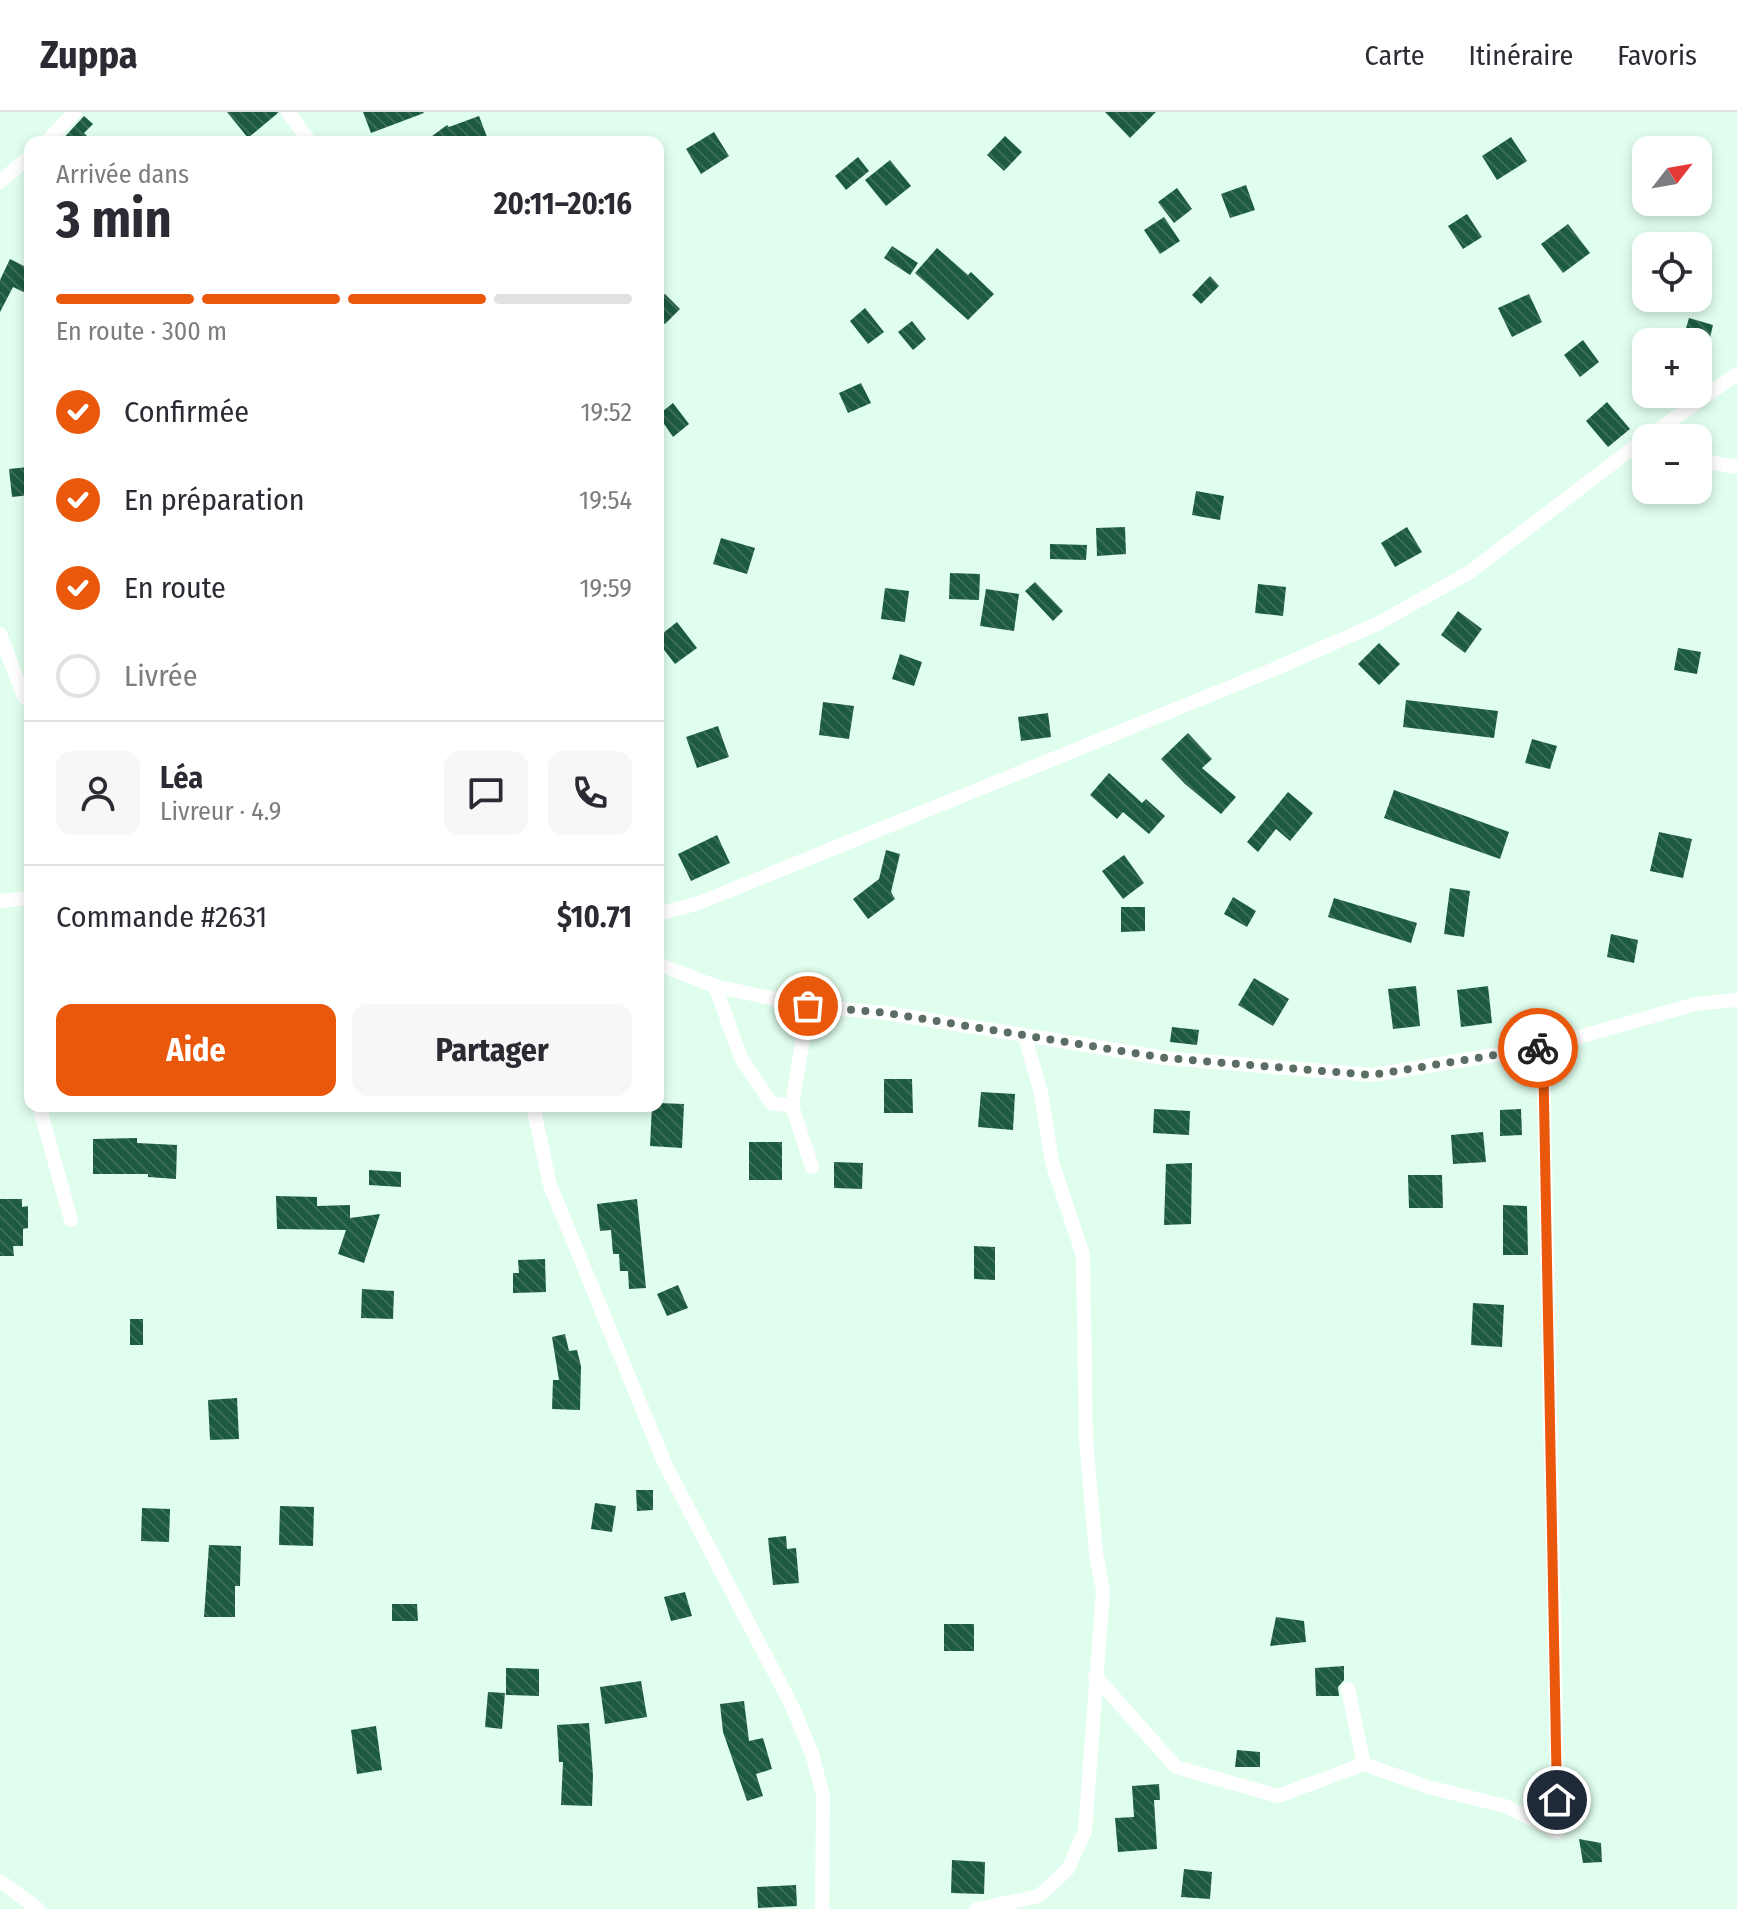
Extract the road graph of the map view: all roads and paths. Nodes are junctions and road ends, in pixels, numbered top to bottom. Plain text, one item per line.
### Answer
1 (75, 112) edge
2 (288, 112) edge
3 (52, 136) edge
4 (306, 136) edge
5 (24, 161) edge
6 (0, 182) edge
7 (1737, 374) edge
8 (1666, 424) edge
9 (1632, 456) edge
10 (1712, 463) edge
11 (1737, 467) edge
12 (0, 634) edge
13 (24, 697) edge
14 (24, 899) edge
15 (0, 901) edge
16 (664, 912) edge
17 (664, 966) edge
18 (715, 986) junction
19 (1737, 1000) edge
20 (808, 1006) junction
21 (1025, 1037) junction
22 (1543, 1047) junction
23 (792, 1106) junction
24 (41, 1112) edge
25 (534, 1112) edge
26 (812, 1167) dead end
27 (71, 1220) dead end
28 (1095, 1676) junction
29 (1348, 1689) dead end
30 (1364, 1764) junction
31 (0, 1881) edge
32 (38, 1909) edge
33 (822, 1909) edge
34 (977, 1909) edge

1 - 3 street
2 - 4 street
5 - 6 street
7 - 8 street
9 - 16 street
10 - 11 street
12 - 13 street
14 - 15 street
17 - 18 street
18 - 20 street
18 - 23 street
19 - 22 street
20 - 21 street
20 - 23 street
21 - 22 street
21 - 28 street
22 - 30 street
23 - 26 street
24 - 27 street
25 - 33 street
28 - 30 street
28 - 34 street
29 - 30 street
31 - 32 street

